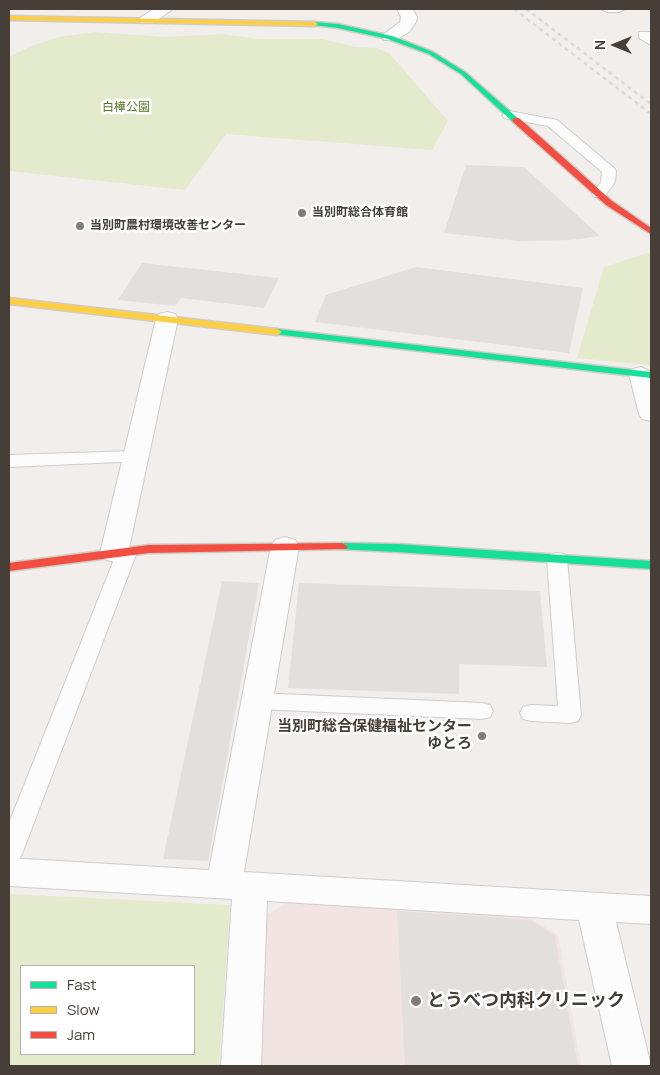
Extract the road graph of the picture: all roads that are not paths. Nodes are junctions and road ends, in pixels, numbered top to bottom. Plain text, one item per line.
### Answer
1 (165, 9) edge
2 (405, 9) edge
3 (607, 9) edge
4 (619, 9) edge
5 (9, 18) edge
6 (147, 20) junction
7 (651, 34) edge
8 (390, 37) junction
9 (651, 41) edge
10 (509, 115) junction
11 (599, 194) junction
12 (651, 232) edge
13 (9, 301) edge
14 (167, 319) junction
15 (646, 374) edge
16 (651, 414) edge
17 (135, 456) junction
18 (9, 461) edge
19 (285, 546) junction
20 (120, 552) junction
21 (556, 559) junction
22 (651, 565) edge
23 (9, 567) edge
24 (257, 701) junction
25 (482, 711) dead end
26 (531, 713) dead end
27 (9, 854) edge
28 (9, 872) edge
29 (237, 886) junction
30 (594, 907) junction
31 (651, 910) edge
32 (241, 1066) edge
33 (632, 1066) edge

1 - 6 street
2 - 8 street
3 - 4 lane
5 - 6 street
6 - 8 street
7 - 9 lane
8 - 10 street
10 - 11 street
10 - 11 lane
11 - 12 street
13 - 14 street
14 - 15 street
14 - 17 street
15 - 16 street
17 - 18 lane
17 - 20 street
19 - 20 street
19 - 21 street
19 - 24 street
20 - 23 street
20 - 27 lane
21 - 22 street
21 - 26 lane
24 - 25 lane
24 - 29 street
28 - 29 street
29 - 30 street
29 - 32 street
30 - 31 street
30 - 33 street

